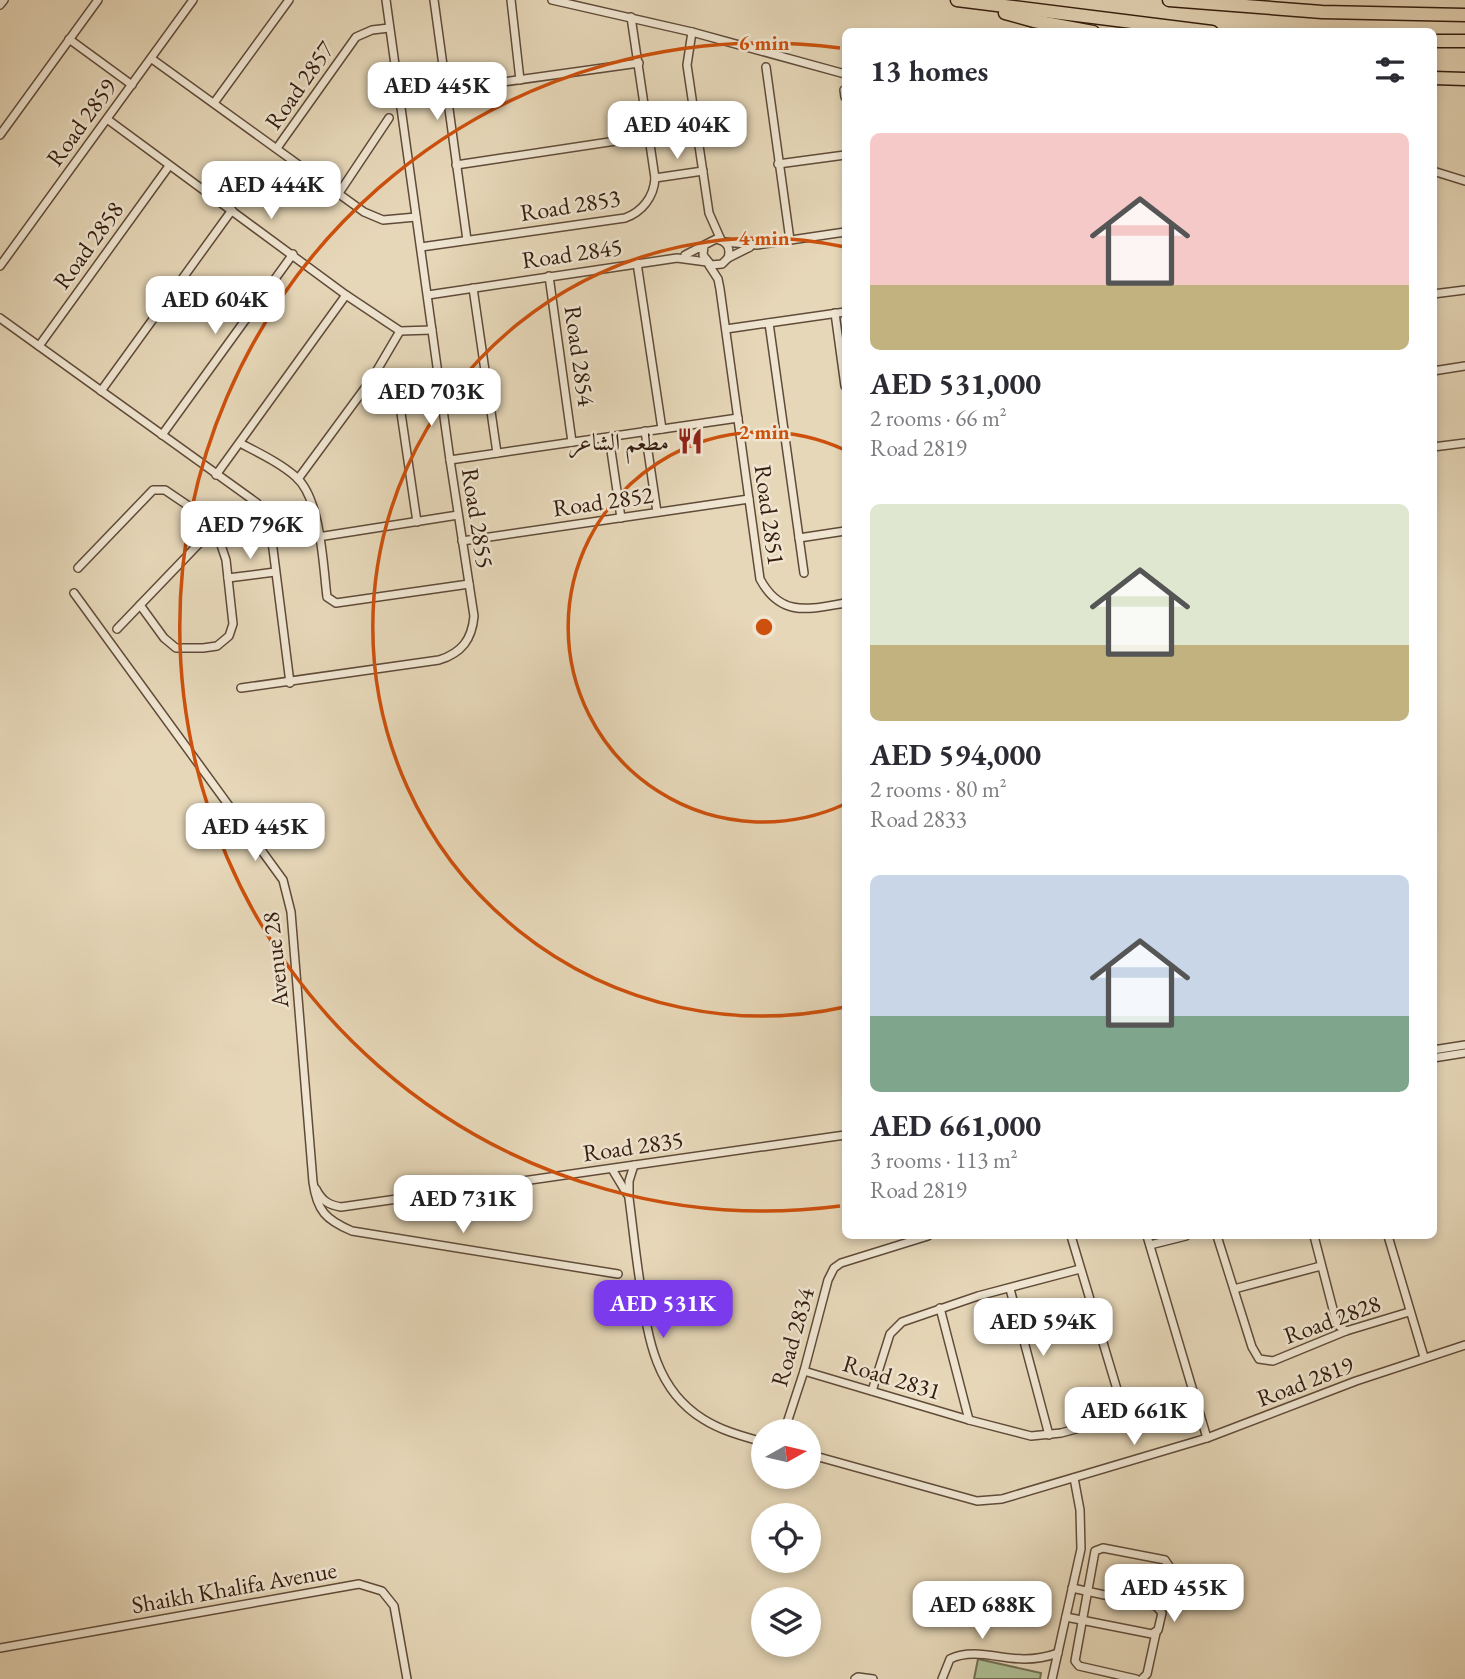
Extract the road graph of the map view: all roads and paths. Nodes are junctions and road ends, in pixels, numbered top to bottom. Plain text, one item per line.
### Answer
1 (4, 0) edge
2 (98, 0) edge
3 (193, 0) edge
4 (289, 0) edge
5 (386, 0) edge
6 (434, 0) edge
7 (511, 0) edge
8 (552, 0) edge
9 (1169, 0) edge
10 (962, 1) edge
11 (0, 5) edge
12 (1465, 15) edge
13 (631, 17) junction
14 (389, 27) junction
15 (1072, 28) edge
16 (1180, 28) edge
17 (692, 32) junction
18 (69, 39) junction
19 (1437, 41) edge
20 (1465, 41) edge
21 (152, 59) junction
22 (639, 63) junction
23 (766, 67) dead end
24 (842, 73) edge
25 (1437, 78) edge
26 (1465, 79) edge
27 (520, 80) junction
28 (132, 85) junction
29 (446, 90) junction
30 (214, 103) junction
31 (389, 118) dead end
32 (107, 120) junction
33 (0, 135) edge
34 (649, 136) junction
35 (277, 148) junction
36 (842, 155) edge
37 (779, 164) junction
38 (456, 165) junction
39 (169, 166) junction
40 (703, 171) junction
41 (1437, 172) edge
42 (655, 178) junction
43 (1465, 181) edge
44 (339, 193) junction
45 (232, 210) junction
46 (709, 212) junction
47 (416, 217) junction
48 (842, 232) edge
49 (467, 240) junction
50 (790, 240) junction
51 (723, 241) junction
52 (705, 244) junction
53 (757, 245) junction
54 (421, 247) junction
55 (293, 254) junction
56 (677, 258) junction
57 (727, 260) junction
58 (1, 262) edge
59 (707, 262) junction
60 (637, 263) junction
61 (549, 276) junction
62 (473, 288) junction
63 (720, 289) junction
64 (1465, 290) edge
65 (1437, 294) edge
66 (346, 295) junction
67 (428, 295) junction
68 (842, 312) edge
69 (835, 313) junction
70 (0, 318) edge
71 (769, 323) junction
72 (726, 329) junction
73 (432, 330) junction
74 (400, 331) junction
75 (39, 346) junction
76 (842, 364) edge
77 (1465, 366) edge
78 (1437, 370) edge
79 (373, 377) junction
80 (102, 391) junction
81 (738, 418) junction
82 (662, 429) junction
83 (645, 431) junction
84 (162, 435) junction
85 (609, 437) junction
86 (572, 442) junction
87 (240, 443) junction
88 (1465, 443) edge
89 (1437, 446) edge
90 (498, 453) junction
91 (450, 460) junction
92 (216, 475) junction
93 (298, 478) junction
94 (749, 499) junction
95 (657, 512) junction
96 (458, 516) junction
97 (621, 517) junction
98 (417, 522) junction
99 (213, 529) junction
100 (842, 531) edge
101 (318, 537) junction
102 (799, 538) junction
103 (462, 541) junction
104 (78, 568) dead end
105 (275, 572) junction
106 (804, 573) dead end
107 (229, 578) junction
108 (469, 584) junction
109 (74, 593) dead end
110 (842, 603) edge
111 (140, 605) junction
112 (117, 629) dead end
113 (290, 682) junction
114 (241, 688) dead end
115 (1465, 1045) edge
116 (1437, 1049) edge
117 (1465, 1053) edge
118 (1437, 1057) edge
119 (842, 1135) edge
120 (634, 1165) junction
121 (612, 1169) junction
122 (313, 1182) junction
123 (629, 1198) junction
124 (918, 1239) edge
125 (1072, 1239) edge
126 (1148, 1239) edge
127 (1174, 1239) edge
128 (1218, 1239) edge
129 (1315, 1239) edge
130 (1389, 1239) edge
131 (1150, 1245) junction
132 (1321, 1266) junction
133 (1080, 1269) junction
134 (618, 1274) dead end
135 (1010, 1289) junction
136 (1234, 1289) junction
137 (940, 1308) junction
138 (1409, 1312) junction
139 (1346, 1331) junction
140 (1465, 1345) edge
141 (1451, 1350) junction
142 (1465, 1350) edge
143 (1424, 1357) junction
144 (804, 1371) junction
145 (872, 1391) junction
146 (1194, 1397) junction
147 (1125, 1416) junction
148 (788, 1419) edge
149 (969, 1420) junction
150 (1049, 1435) junction
151 (1207, 1438) junction
152 (751, 1439) edge
153 (821, 1458) edge
154 (1074, 1478) junction
155 (1072, 1588) junction
156 (1087, 1591) junction
157 (1161, 1609) junction
158 (1066, 1617) junction
159 (1083, 1620) junction
160 (1156, 1633) junction
161 (0, 1648) edge
162 (1058, 1653) junction
163 (407, 1679) edge
164 (855, 1679) edge
165 (873, 1679) edge
166 (942, 1679) edge
167 (1052, 1679) edge
168 (1136, 1679) edge
169 (1142, 1679) edge

1 - 11 street
2 - 18 street
3 - 21 street, Road 2859
4 - 30 street
5 - 14 street, Road 2855
6 - 29 street
7 - 27 street
8 - 13 street
9 - 12 highway
10 - 15 highway
10 - 16 highway
13 - 17 street
13 - 22 street
14 - 35 street, Road 2857
14 - 47 street, Road 2855
17 - 24 street
17 - 40 street
18 - 28 street
18 - 33 street
19 - 20 highway
21 - 28 street, Road 2859
21 - 30 street, Road 2857
22 - 27 street
22 - 34 street
23 - 37 street
25 - 26 highway
27 - 29 street
28 - 32 street, Road 2859
29 - 38 street
30 - 35 street, Road 2857
31 - 44 street
32 - 39 street
32 - 58 street, Road 2859
34 - 38 street
34 - 42 street
35 - 44 street, Road 2857
36 - 37 street
37 - 50 street
38 - 49 street
39 - 45 street
39 - 75 street, Road 2858
40 - 42 street
40 - 46 street
41 - 43 street
42 - 49 street, Road 2853
44 - 47 street, Road 2857
45 - 55 street
45 - 80 street
46 - 51 street
46 - 52 street
47 - 54 street, Road 2855
48 - 50 street
49 - 54 street, Road 2853
50 - 53 street
51 - 52 street
51 - 53 street
51 - 57 street
52 - 56 street, Road 2845
52 - 59 street
53 - 57 street
54 - 67 street, Road 2855
55 - 66 street
55 - 84 street
56 - 59 street, Road 2845
56 - 60 street, Road 2845
57 - 59 street
57 - 63 street, Road 2851
59 - 63 street, Road 2851
60 - 61 street, Road 2845
60 - 82 street
61 - 62 street, Road 2845
61 - 86 street, Road 2854
62 - 67 street, Road 2845
62 - 90 street
63 - 72 street, Road 2851
64 - 65 street
66 - 74 street
66 - 87 street
67 - 73 street, Road 2855
68 - 69 street
69 - 71 street
69 - 76 street
70 - 75 street
71 - 72 street
71 - 102 street
72 - 81 street, Road 2851
73 - 74 street
73 - 91 street, Road 2855
74 - 79 street
75 - 80 street
77 - 78 street
79 - 93 street
79 - 98 street
80 - 84 street
81 - 82 street, Road 2854
81 - 94 street, Road 2851
82 - 83 street, Road 2854
83 - 85 street, Road 2854
83 - 95 street
84 - 92 street
85 - 86 street, Road 2854
85 - 97 street
86 - 90 street, Road 2854
87 - 92 street
87 - 93 street
88 - 89 street
90 - 91 street, Road 2854
91 - 96 street, Road 2855
92 - 105 street
93 - 101 street
94 - 95 street, Road 2852
94 - 110 street, Road 2851
95 - 97 street, Road 2852
96 - 98 street
96 - 103 street, Road 2855
97 - 103 street, Road 2852
98 - 101 street
99 - 104 street
99 - 107 street
99 - 111 street
100 - 102 street
101 - 108 street
102 - 106 street
103 - 108 street, Road 2855
105 - 107 street
105 - 113 street
107 - 111 street
108 - 113 street, Road 2855
109 - 122 street, Avenue 28
111 - 112 street
113 - 114 street, Road 2855
115 - 116 street
117 - 118 street
119 - 120 street, Road 2835
120 - 121 street, Road 2835
120 - 123 street
121 - 122 street, Road 2835
121 - 123 street
122 - 134 street, Avenue 28
123 - 152 street
124 - 144 street, Road 2834
125 - 133 street
126 - 131 street
127 - 131 street
128 - 136 street, Road 2828
129 - 132 street
130 - 138 street
131 - 146 street
132 - 136 street
132 - 139 street
133 - 135 street
133 - 147 street
135 - 137 street
135 - 150 street
136 - 139 street, Road 2828
137 - 145 street
137 - 149 street, Road 2831
138 - 139 street, Road 2828
138 - 143 street
140 - 141 street, Road 2819
141 - 142 street, Road 2819
141 - 143 street, Road 2819
143 - 151 street, Road 2819
144 - 145 street, Road 2831
144 - 148 street, Road 2834
145 - 149 street, Road 2831
146 - 147 street, Road 2831
146 - 151 street
147 - 150 street, Road 2831
149 - 150 street, Road 2831
151 - 154 street, Road 2819
153 - 154 street, Road 2819
154 - 155 street
155 - 156 street
155 - 158 street
156 - 157 street
156 - 157 street
156 - 159 street
157 - 160 street
158 - 159 street
158 - 162 street
159 - 160 street
159 - 168 street
160 - 169 street
161 - 163 street, Shaikh Khalifa Avenue
162 - 166 street
162 - 167 street
164 - 165 street

